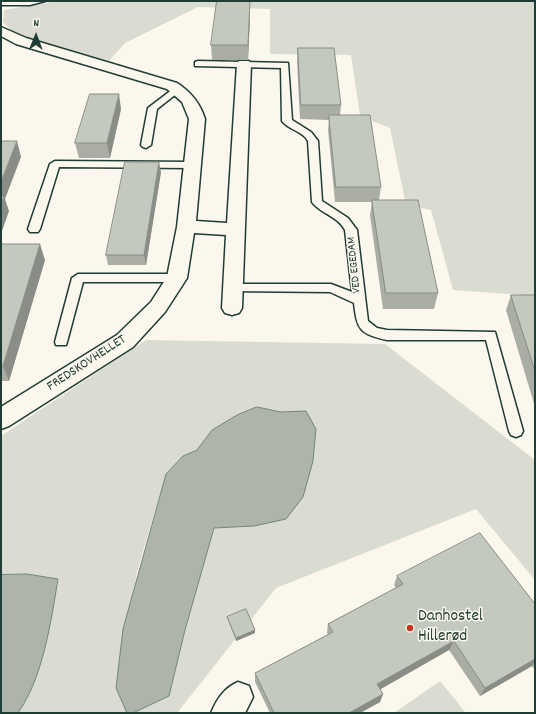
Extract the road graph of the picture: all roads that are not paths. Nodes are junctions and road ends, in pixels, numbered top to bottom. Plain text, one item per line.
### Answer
1 (41, 1) edge
2 (1, 3) edge
3 (1, 31) edge
4 (198, 64) dead end
5 (244, 64) junction
6 (177, 89) junction
7 (146, 145) dead end
8 (193, 165) junction
9 (186, 227) junction
10 (34, 229) dead end
11 (236, 229) junction
12 (177, 278) junction
13 (233, 288) junction
14 (359, 300) junction
15 (232, 308) dead end
16 (61, 342) dead end
17 (1, 419) edge
18 (516, 431) dead end

1 - 2 lane
3 - 6 street, FREDSKOVHELLET
4 - 5 lane, VED EGEDAM
5 - 11 street
5 - 14 lane, VED EGEDAM
6 - 7 lane
6 - 8 street, FREDSKOVHELLET
8 - 9 street, FREDSKOVHELLET
8 - 10 lane
9 - 11 street
9 - 12 street, FREDSKOVHELLET
11 - 13 street
12 - 16 lane
12 - 17 street, FREDSKOVHELLET
13 - 14 lane, VED EGEDAM
13 - 15 street
14 - 18 lane, VED EGEDAM

